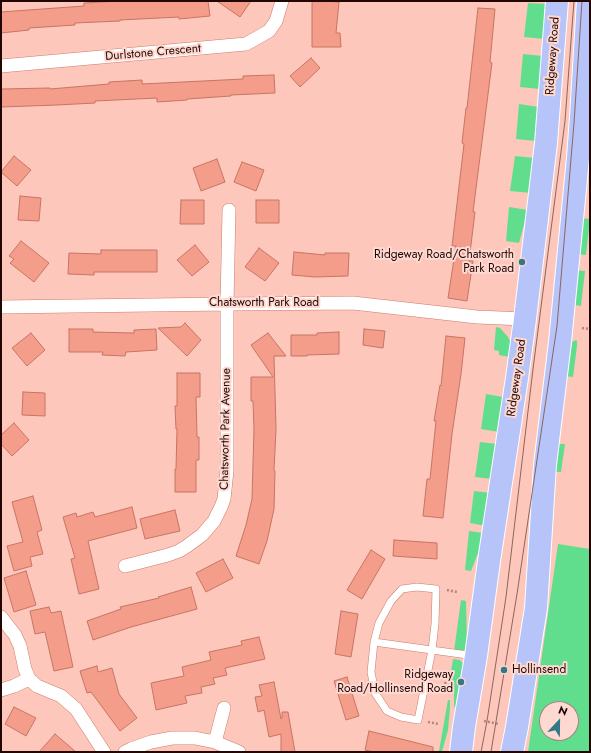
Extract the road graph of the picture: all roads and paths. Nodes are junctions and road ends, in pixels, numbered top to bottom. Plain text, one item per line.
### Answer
1 (282, 1) edge
2 (557, 1) edge
3 (588, 1) edge
4 (1, 66) edge
5 (229, 210) dead end
6 (227, 304) junction
7 (1, 307) edge
8 (525, 319) junction
9 (582, 328) dead end
10 (590, 329) edge
11 (125, 566) dead end
12 (1, 617) edge
13 (374, 642) junction
14 (432, 650) junction
15 (476, 656) junction
16 (29, 679) junction
17 (1, 690) edge
18 (224, 708) dead end
19 (464, 727) junction
20 (215, 742) junction
21 (514, 745) edge
22 (104, 752) edge
23 (125, 752) edge
24 (239, 752) edge
25 (461, 752) edge

1 - 4 street, Durlstone Crescent
2 - 8 highway, Ridgeway Road
3 - 21 highway
5 - 6 street, Chatsworth Park Avenue
6 - 7 street, Chatsworth Park Road
6 - 8 street, Chatsworth Park Road
6 - 11 street, Chatsworth Park Avenue
8 - 15 highway, Ridgeway Road
9 - 10 path
12 - 16 street
13 - 14 lane
13 - 14 lane
13 - 14 lane
14 - 15 lane
15 - 19 highway, Ridgeway Road
16 - 17 street
16 - 22 street
18 - 20 street
19 - 21 path
19 - 25 highway, Ridgeway Road
20 - 23 street
20 - 24 street

